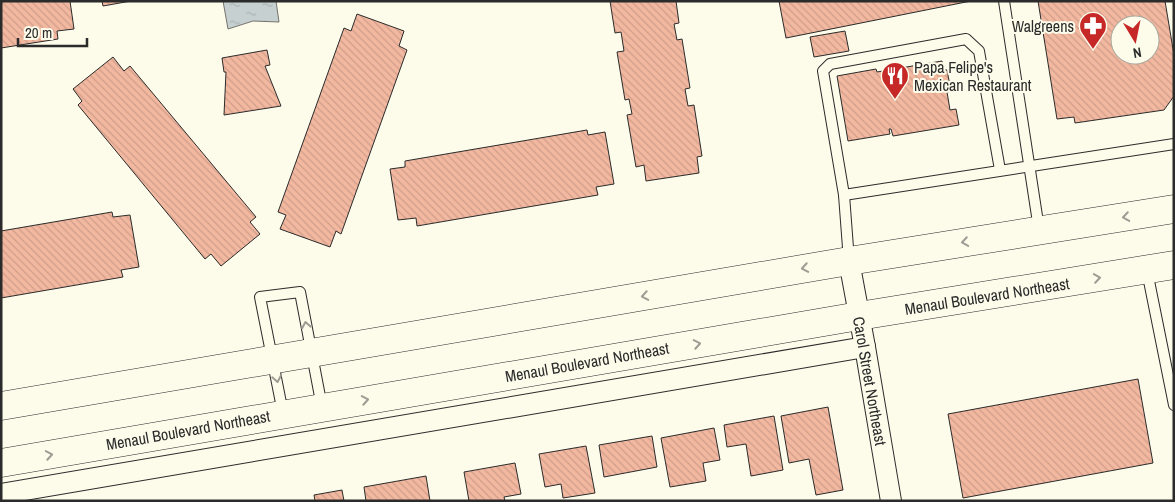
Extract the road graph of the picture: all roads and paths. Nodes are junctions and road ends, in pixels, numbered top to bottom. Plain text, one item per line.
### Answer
1 (1004, 1) edge
2 (1174, 144) edge
3 (1029, 166) junction
4 (1000, 170) junction
5 (844, 194) junction
6 (1174, 209) edge
7 (1039, 230) junction
8 (848, 261) junction
9 (1174, 265) edge
10 (1147, 270) junction
11 (859, 316) junction
12 (865, 347) junction
13 (312, 352) junction
14 (273, 359) junction
15 (1174, 405) edge
16 (1, 406) edge
17 (322, 407) junction
18 (283, 414) junction
19 (1, 463) edge
20 (1, 494) edge
21 (891, 501) edge

1 - 3 lane
2 - 3 lane
3 - 4 lane
3 - 7 lane
4 - 5 lane
4 - 5 lane
5 - 8 lane
6 -> 7 main road
7 -> 8 main road
8 - 11 street, Carol Street Northeast
8 -> 13 main road
9 - 10 main road, Menaul Boulevard Northeast
11 -> 10 main road, Menaul Boulevard Northeast
10 - 15 lane
11 - 12 street, Carol Street Northeast
17 -> 11 main road, Menaul Boulevard Northeast
12 - 20 street
12 - 21 street, Carol Street Northeast
13 - 14 main road
13 -> 14 lane
13 - 17 lane
14 - 16 main road
14 -> 18 lane
17 - 18 main road, Menaul Boulevard Northeast
19 -> 18 main road, Menaul Boulevard Northeast

